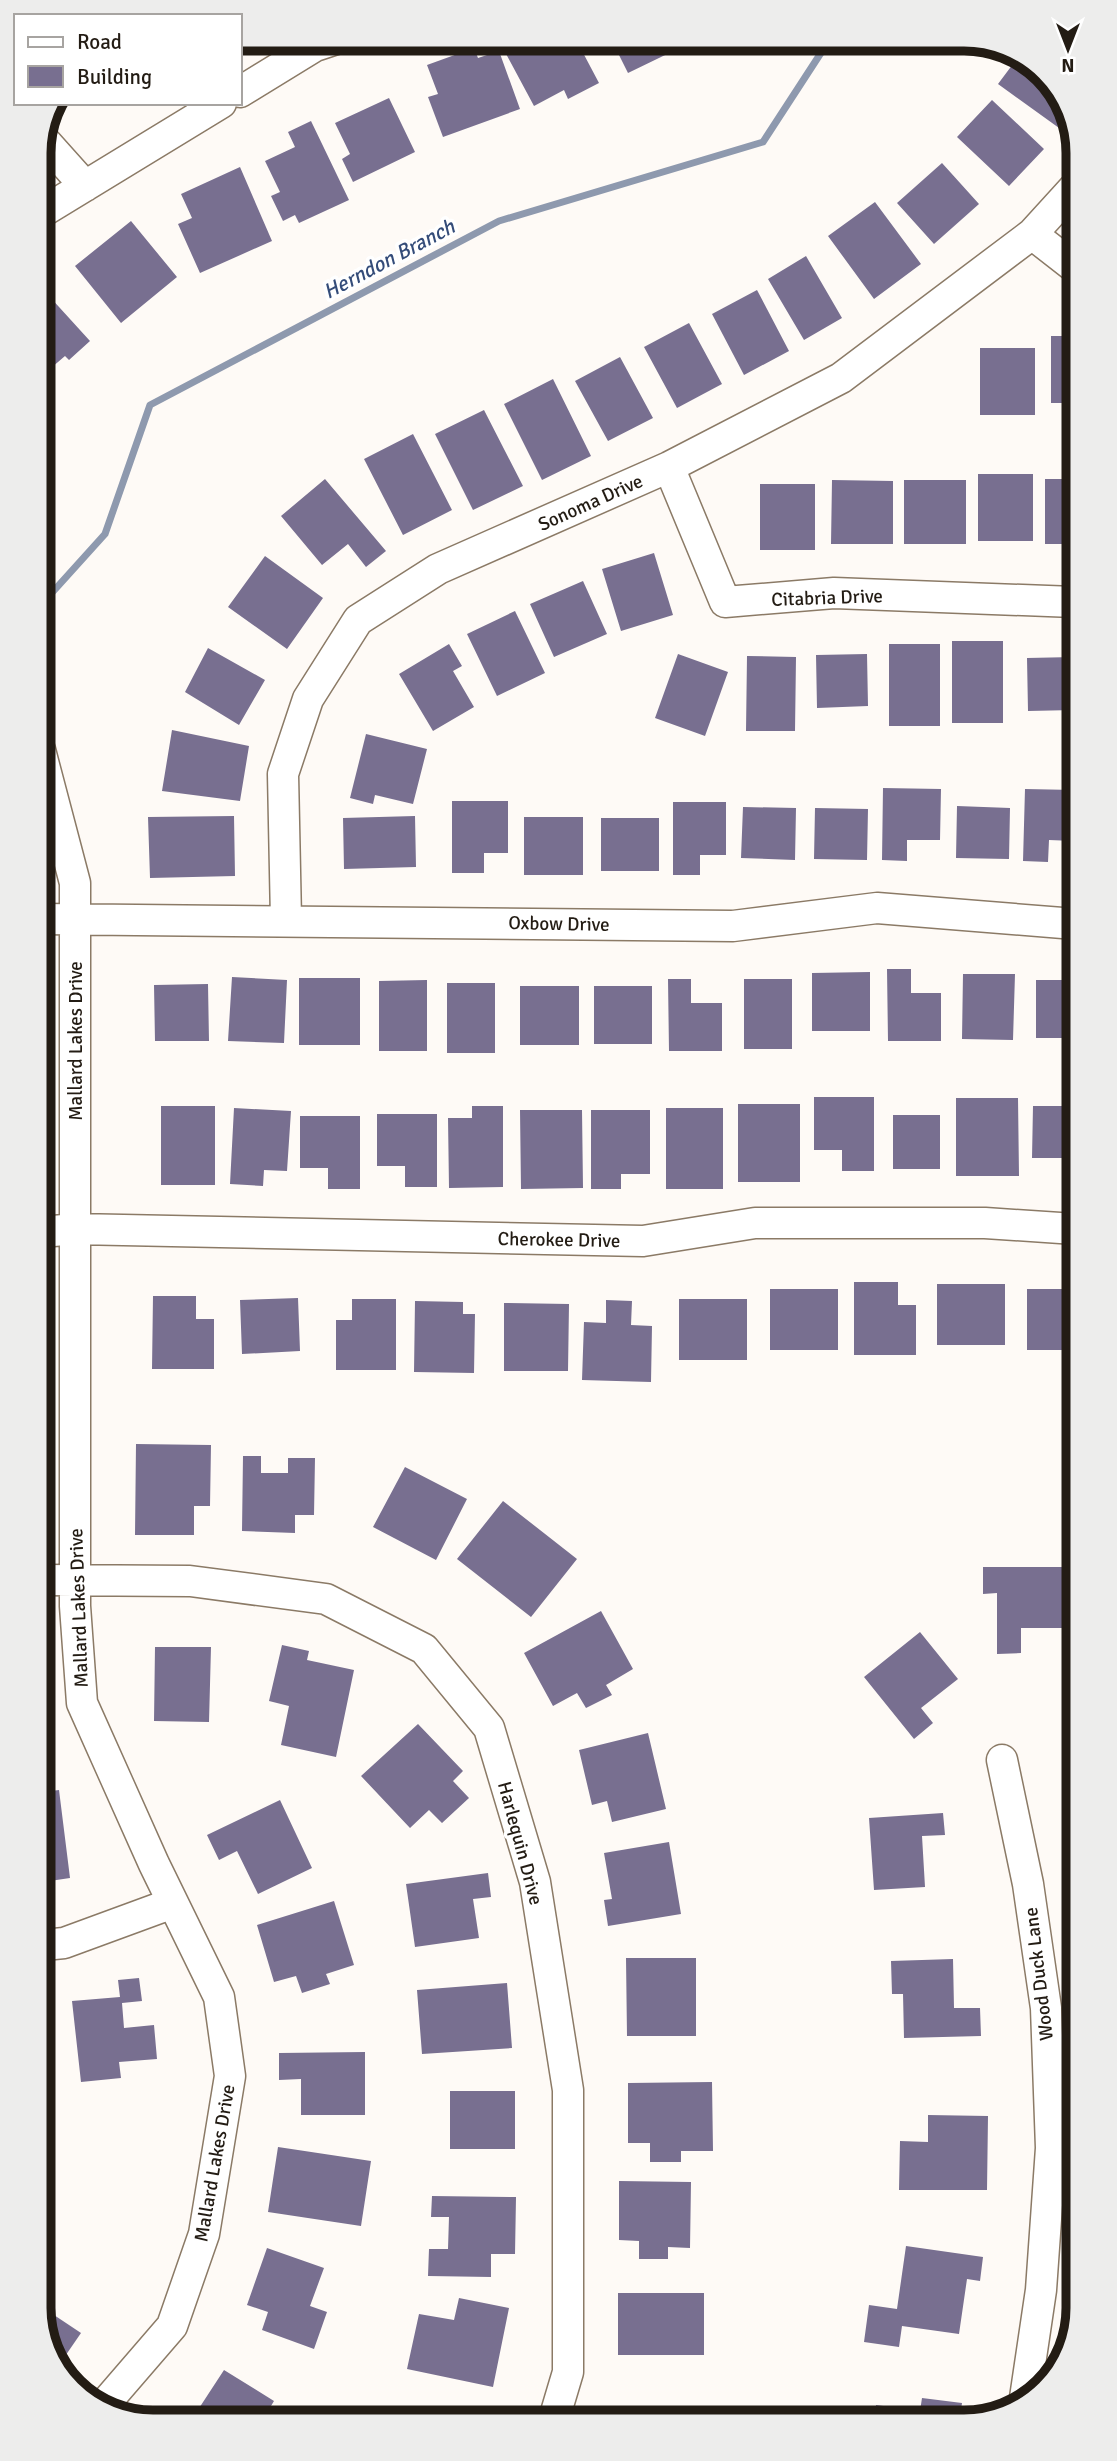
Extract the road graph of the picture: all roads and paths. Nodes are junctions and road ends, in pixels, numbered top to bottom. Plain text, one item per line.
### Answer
1 (307, 51) edge
2 (242, 91) edge
3 (218, 105) edge
4 (51, 148) edge
5 (85, 187) junction
6 (1066, 197) edge
7 (51, 207) edge
8 (1032, 234) junction
9 (1066, 261) edge
10 (669, 467) junction
11 (1066, 602) edge
12 (51, 788) edge
13 (75, 917) junction
14 (51, 918) edge
15 (286, 920) junction
16 (1066, 922) edge
17 (75, 1228) junction
18 (1066, 1228) edge
19 (51, 1230) edge
20 (51, 1580) edge
21 (75, 1580) junction
22 (1002, 1760) dead end
23 (173, 1903) junction
24 (51, 1944) edge
25 (1026, 2389) edge
26 (108, 2400) edge
27 (557, 2410) edge

1 - 2 street
3 - 5 street
4 - 5 street
5 - 7 street
6 - 8 street, Sonoma Drive
8 - 9 street
8 - 10 street, Sonoma Drive
10 - 11 street, Citabria Drive
10 - 15 street, Sonoma Drive
12 - 13 street, Mallard Lakes Drive
13 - 14 street, Oxbow Drive
13 - 15 street, Oxbow Drive
13 - 17 street, Mallard Lakes Drive
15 - 16 street, Oxbow Drive
17 - 18 street, Cherokee Drive
17 - 19 street, Cherokee Drive
17 - 21 street, Mallard Lakes Drive
20 - 21 street, Harlequin Drive
21 - 23 street, Mallard Lakes Drive
21 - 27 street, Harlequin Drive
22 - 25 street, Wood Duck Lane
23 - 24 street
23 - 26 street, Mallard Lakes Drive

